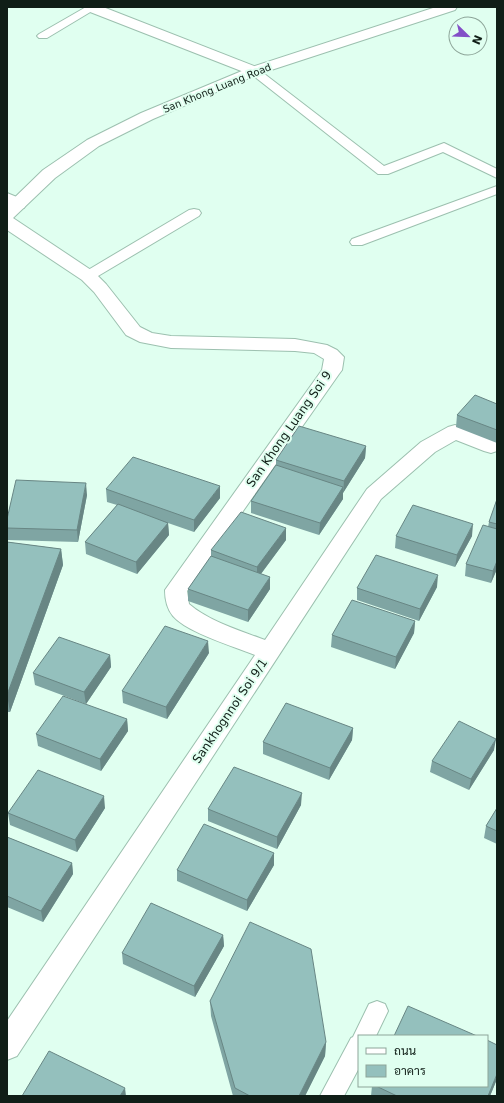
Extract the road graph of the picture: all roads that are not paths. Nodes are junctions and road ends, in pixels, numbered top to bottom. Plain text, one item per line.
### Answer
1 (91, 7) edge
2 (446, 7) edge
3 (43, 36) dead end
4 (254, 71) junction
5 (497, 174) edge
6 (497, 190) edge
7 (11, 205) edge
8 (194, 213) dead end
9 (7, 222) edge
10 (357, 242) dead end
11 (88, 276) junction
12 (491, 446) dead end
13 (270, 651) junction
14 (377, 1011) dead end
15 (365, 1035) edge
16 (7, 1046) edge
17 (358, 1048) edge
18 (332, 1096) edge

1 - 3 lane
1 - 4 street
2 - 4 street, San Khong Luang Road
4 - 5 lane
4 - 7 street, San Khong Luang Road
6 - 10 lane
8 - 11 lane
9 - 11 street, San Khong Luang Soi 9
11 - 13 street, San Khong Luang Soi 9
12 - 13 street, Sankhognnoi Soi 9/1
13 - 16 street, Sankhognnoi Soi 9/1
14 - 15 lane
17 - 18 lane

